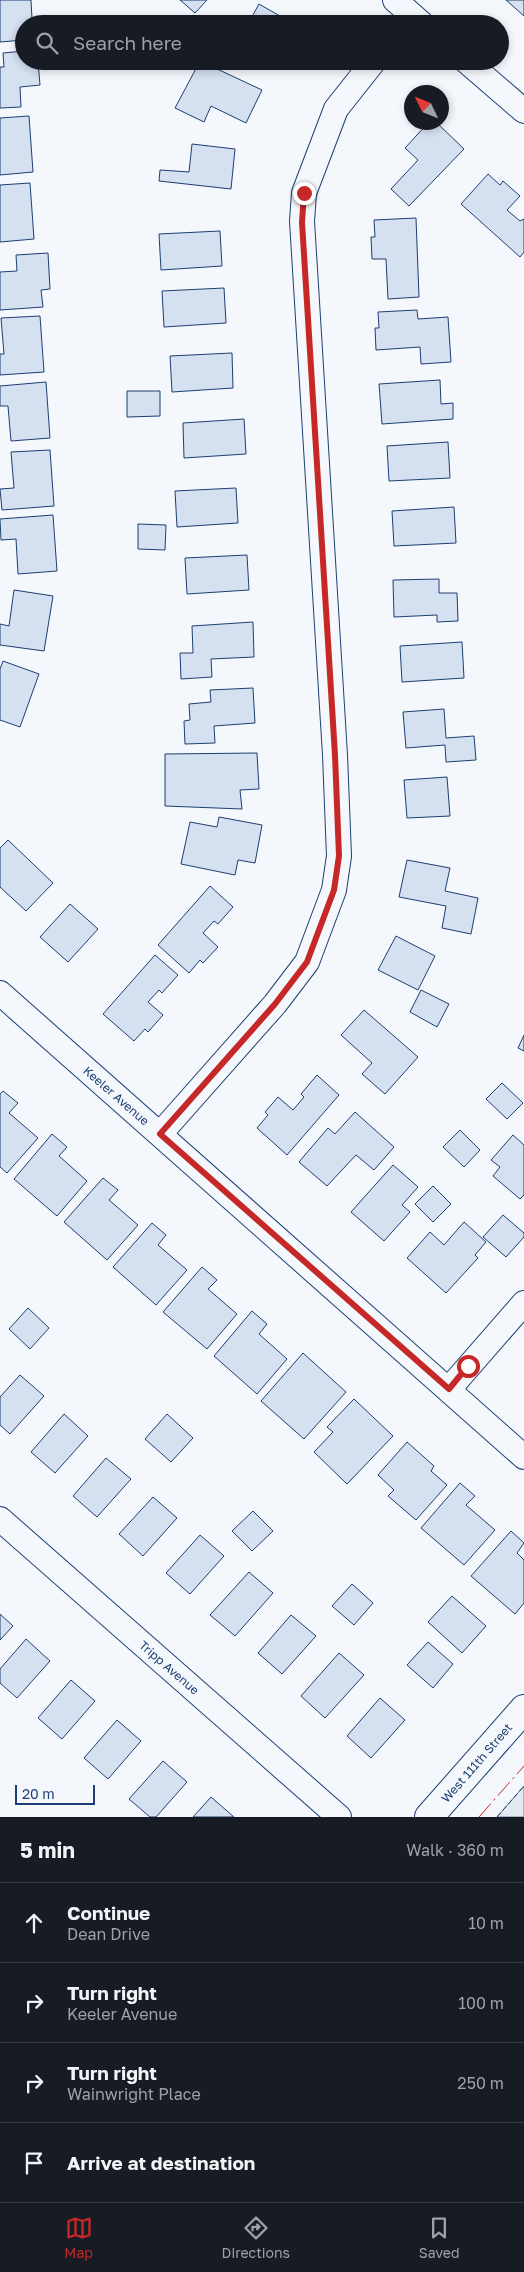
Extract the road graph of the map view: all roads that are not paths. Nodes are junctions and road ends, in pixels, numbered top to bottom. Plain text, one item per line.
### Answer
1 (367, 70) edge
2 (476, 70) edge
3 (524, 111) edge
4 (0, 993) edge
5 (160, 1134) junction
6 (524, 1303) edge
7 (449, 1389) junction
8 (524, 1457) edge
9 (0, 1519) edge
10 (524, 1709) edge
11 (339, 1817) edge
12 (429, 1817) edge

1 - 5 street
2 - 3 street
4 - 5 street, Keeler Avenue
5 - 7 street, Keeler Avenue
6 - 7 street
7 - 8 street, Keeler Avenue
9 - 11 street, Tripp Avenue
10 - 12 main road, West 111th Street

